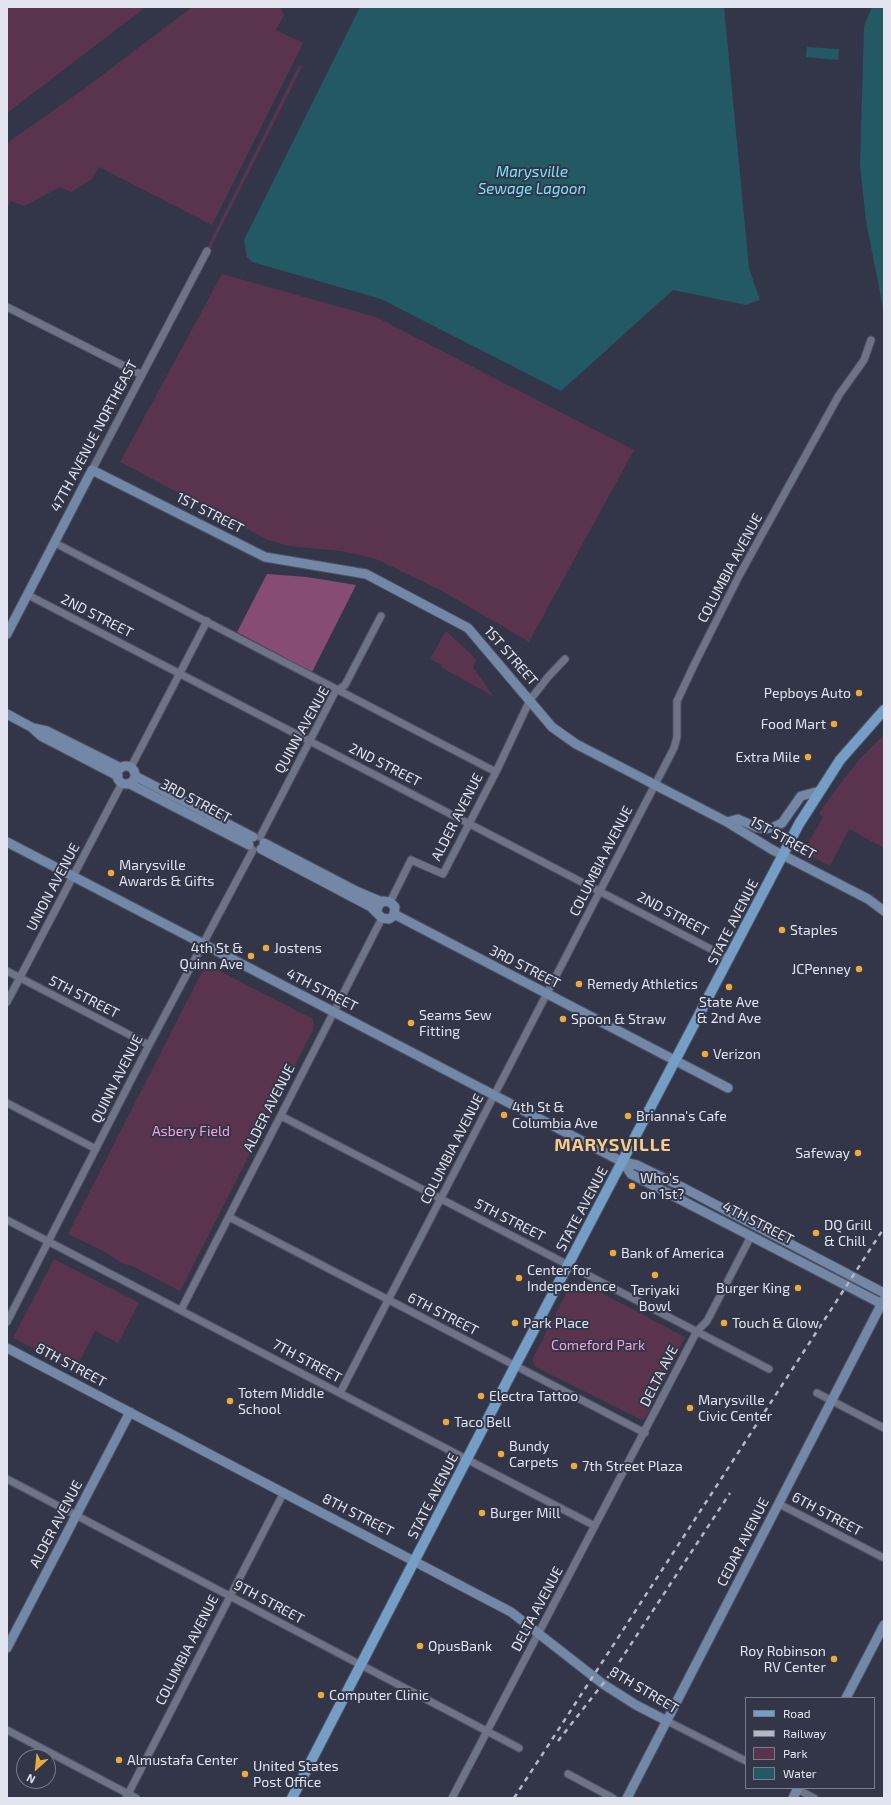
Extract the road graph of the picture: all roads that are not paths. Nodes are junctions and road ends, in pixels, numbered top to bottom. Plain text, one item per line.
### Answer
1 (207, 251) dead end
2 (7, 307) edge
3 (871, 340) dead end
4 (142, 375) junction
5 (92, 470) junction
6 (55, 543) junction
7 (28, 595) junction
8 (381, 616) dead end
9 (207, 621) junction
10 (7, 634) edge
11 (565, 659) dead end
12 (180, 673) junction
13 (340, 689) junction
14 (530, 700) junction
15 (884, 710) edge
16 (7, 714) edge
17 (310, 740) junction
18 (131, 767) junction
19 (496, 772) junction
20 (135, 776) junction
21 (123, 778) junction
22 (655, 785) junction
23 (820, 791) junction
24 (727, 822) junction
25 (470, 823) junction
26 (7, 842) edge
27 (257, 843) junction
28 (783, 855) junction
29 (73, 876) junction
30 (601, 891) junction
31 (386, 902) junction
32 (884, 911) edge
33 (394, 914) junction
34 (379, 915) junction
35 (203, 944) junction
36 (730, 959) junction
37 (7, 971) edge
38 (20, 978) junction
39 (547, 994) junction
40 (7, 1002) edge
41 (334, 1012) junction
42 (149, 1046) junction
43 (675, 1062) junction
44 (728, 1088) dead end
45 (494, 1095) junction
46 (7, 1103) edge
47 (281, 1116) junction
48 (96, 1149) junction
49 (624, 1162) junction
50 (441, 1198) junction
51 (229, 1217) junction
52 (7, 1220) edge
53 (752, 1236) junction
54 (49, 1242) junction
55 (796, 1246) junction
56 (568, 1265) junction
57 (884, 1293) edge
58 (388, 1300) junction
59 (883, 1303) edge
60 (181, 1310) junction
61 (7, 1322) edge
62 (697, 1331) junction
63 (7, 1348) edge
64 (515, 1366) junction
65 (769, 1369) dead end
66 (340, 1393) junction
67 (817, 1393) dead end
68 (832, 1402) junction
69 (130, 1412) junction
70 (884, 1428) edge
71 (645, 1433) junction
72 (468, 1459) junction
73 (7, 1479) edge
74 (284, 1492) junction
75 (779, 1504) junction
76 (77, 1515) junction
77 (596, 1526) junction
78 (884, 1558) edge
79 (415, 1561) junction
80 (230, 1596) junction
81 (884, 1625) edge
82 (538, 1634) junction
83 (7, 1648) edge
84 (361, 1665) junction
85 (847, 1697) edge
86 (667, 1721) junction
87 (7, 1730) edge
88 (487, 1731) junction
89 (519, 1748) dead end
90 (745, 1760) edge
91 (568, 1774) dead end
92 (799, 1789) edge
93 (127, 1796) edge
94 (136, 1798) edge
95 (292, 1798) edge
96 (452, 1798) edge
97 (613, 1798) edge
98 (627, 1798) edge
99 (814, 1798) edge

1 - 4 street, 47TH AVENUE NORTHEAST
2 - 4 street
3 - 22 street, COLUMBIA AVENUE
4 - 5 street, 47TH AVENUE NORTHEAST
5 - 6 street, 47TH AVENUE NORTHEAST
5 - 14 street, 1ST STREET
6 - 7 street, 47TH AVENUE NORTHEAST
6 - 9 street
7 - 10 street, 47TH AVENUE NORTHEAST
7 - 12 street, 2ND STREET
8 - 13 street, QUINN AVENUE
9 - 12 street
9 - 13 street
11 - 14 street
12 - 17 street, 2ND STREET
12 - 18 street
13 - 17 street, QUINN AVENUE
13 - 19 street
14 - 19 street, ALDER AVENUE
14 - 22 street, 1ST STREET
15 - 23 main road, STATE AVENUE
16 - 21 street, 3RD STREET
17 - 25 street, 2ND STREET
17 - 27 street, QUINN AVENUE
18 - 20 street
18 - 21 street
19 - 25 street, ALDER AVENUE
20 - 21 street
20 - 27 street, 3RD STREET
21 - 27 street, 3RD STREET
21 - 29 street, UNION AVENUE
22 - 24 street, 1ST STREET
22 - 30 street, COLUMBIA AVENUE
23 - 24 street
23 - 28 main road, STATE AVENUE
24 - 28 street, 1ST STREET
25 - 30 street, 2ND STREET
25 - 31 street, ALDER AVENUE
26 - 29 street, 4TH STREET
27 - 31 street, 3RD STREET
27 - 34 street, 3RD STREET
27 - 35 street, QUINN AVENUE
28 - 32 street, 1ST STREET
28 - 36 main road, STATE AVENUE
29 - 35 street, 4TH STREET
29 - 38 street, UNION AVENUE
30 - 36 street, 2ND STREET
30 - 39 street, COLUMBIA AVENUE
31 - 33 street
31 - 34 street
33 - 34 street
33 - 39 street, 3RD STREET
34 - 41 street, ALDER AVENUE
35 - 41 street, 4TH STREET
35 - 42 street, QUINN AVENUE
36 - 43 main road, STATE AVENUE
37 - 38 street, 5TH STREET
38 - 40 street, UNION AVENUE
38 - 42 street, 5TH STREET
39 - 43 street, 3RD STREET
39 - 45 street, COLUMBIA AVENUE
41 - 45 street, 4TH STREET
41 - 47 street, ALDER AVENUE
42 - 48 street, QUINN AVENUE
43 - 44 street, 3RD STREET
43 - 49 main road, STATE AVENUE
45 - 49 street, 4TH STREET
45 - 50 street, COLUMBIA AVENUE
46 - 48 street
47 - 50 street, 5TH STREET
47 - 51 street, ALDER AVENUE
48 - 54 street, QUINN AVENUE
49 - 53 street, 4TH STREET
49 - 55 street, 4TH STREET
49 - 56 main road, STATE AVENUE
50 - 56 street, 5TH STREET
50 - 58 street, COLUMBIA AVENUE
51 - 58 street, 6TH STREET
51 - 60 street, ALDER AVENUE
52 - 54 street, 7TH STREET
53 - 55 street
53 - 59 street, 4TH STREET
53 - 62 street
54 - 60 street, 7TH STREET
54 - 61 street, QUINN AVENUE
55 - 57 street, 4TH STREET
56 - 62 street, 5TH STREET
56 - 64 main road, STATE AVENUE
58 - 64 street, 6TH STREET
58 - 66 street, COLUMBIA AVENUE
59 - 68 street, CEDAR AVENUE
60 - 66 street, 7TH STREET
62 - 65 street, 5TH STREET
62 - 71 street, DELTA AVE
63 - 69 street, 8TH STREET
64 - 71 street, 6TH STREET
64 - 72 main road, STATE AVENUE
66 - 72 street, 7TH STREET
67 - 68 street
68 - 70 street
68 - 75 street, CEDAR AVENUE
69 - 74 street, 8TH STREET
69 - 76 street, ALDER AVENUE
71 - 77 street, DELTA AVENUE
72 - 77 street, 7TH STREET
72 - 79 main road, STATE AVENUE
73 - 76 street, 9TH STREET
74 - 79 street, 8TH STREET
74 - 80 street, COLUMBIA AVENUE
75 - 78 street, 6TH STREET
75 - 86 street, CEDAR AVENUE
76 - 80 street, 9TH STREET
76 - 83 street, ALDER AVENUE
77 - 82 street, DELTA AVENUE
79 - 82 street, 8TH STREET
79 - 84 main road, STATE AVENUE
80 - 84 street, 9TH STREET
80 - 93 street, COLUMBIA AVENUE
81 - 85 street
82 - 86 street, 8TH STREET
82 - 88 street, DELTA AVENUE
84 - 88 street, 9TH STREET
84 - 95 main road, STATE AVENUE
86 - 90 street, 8TH STREET
86 - 98 street, CEDAR AVENUE
87 - 93 street
88 - 89 street, 9TH STREET
88 - 96 street, DELTA AVENUE
91 - 97 street
92 - 99 street
93 - 94 street

